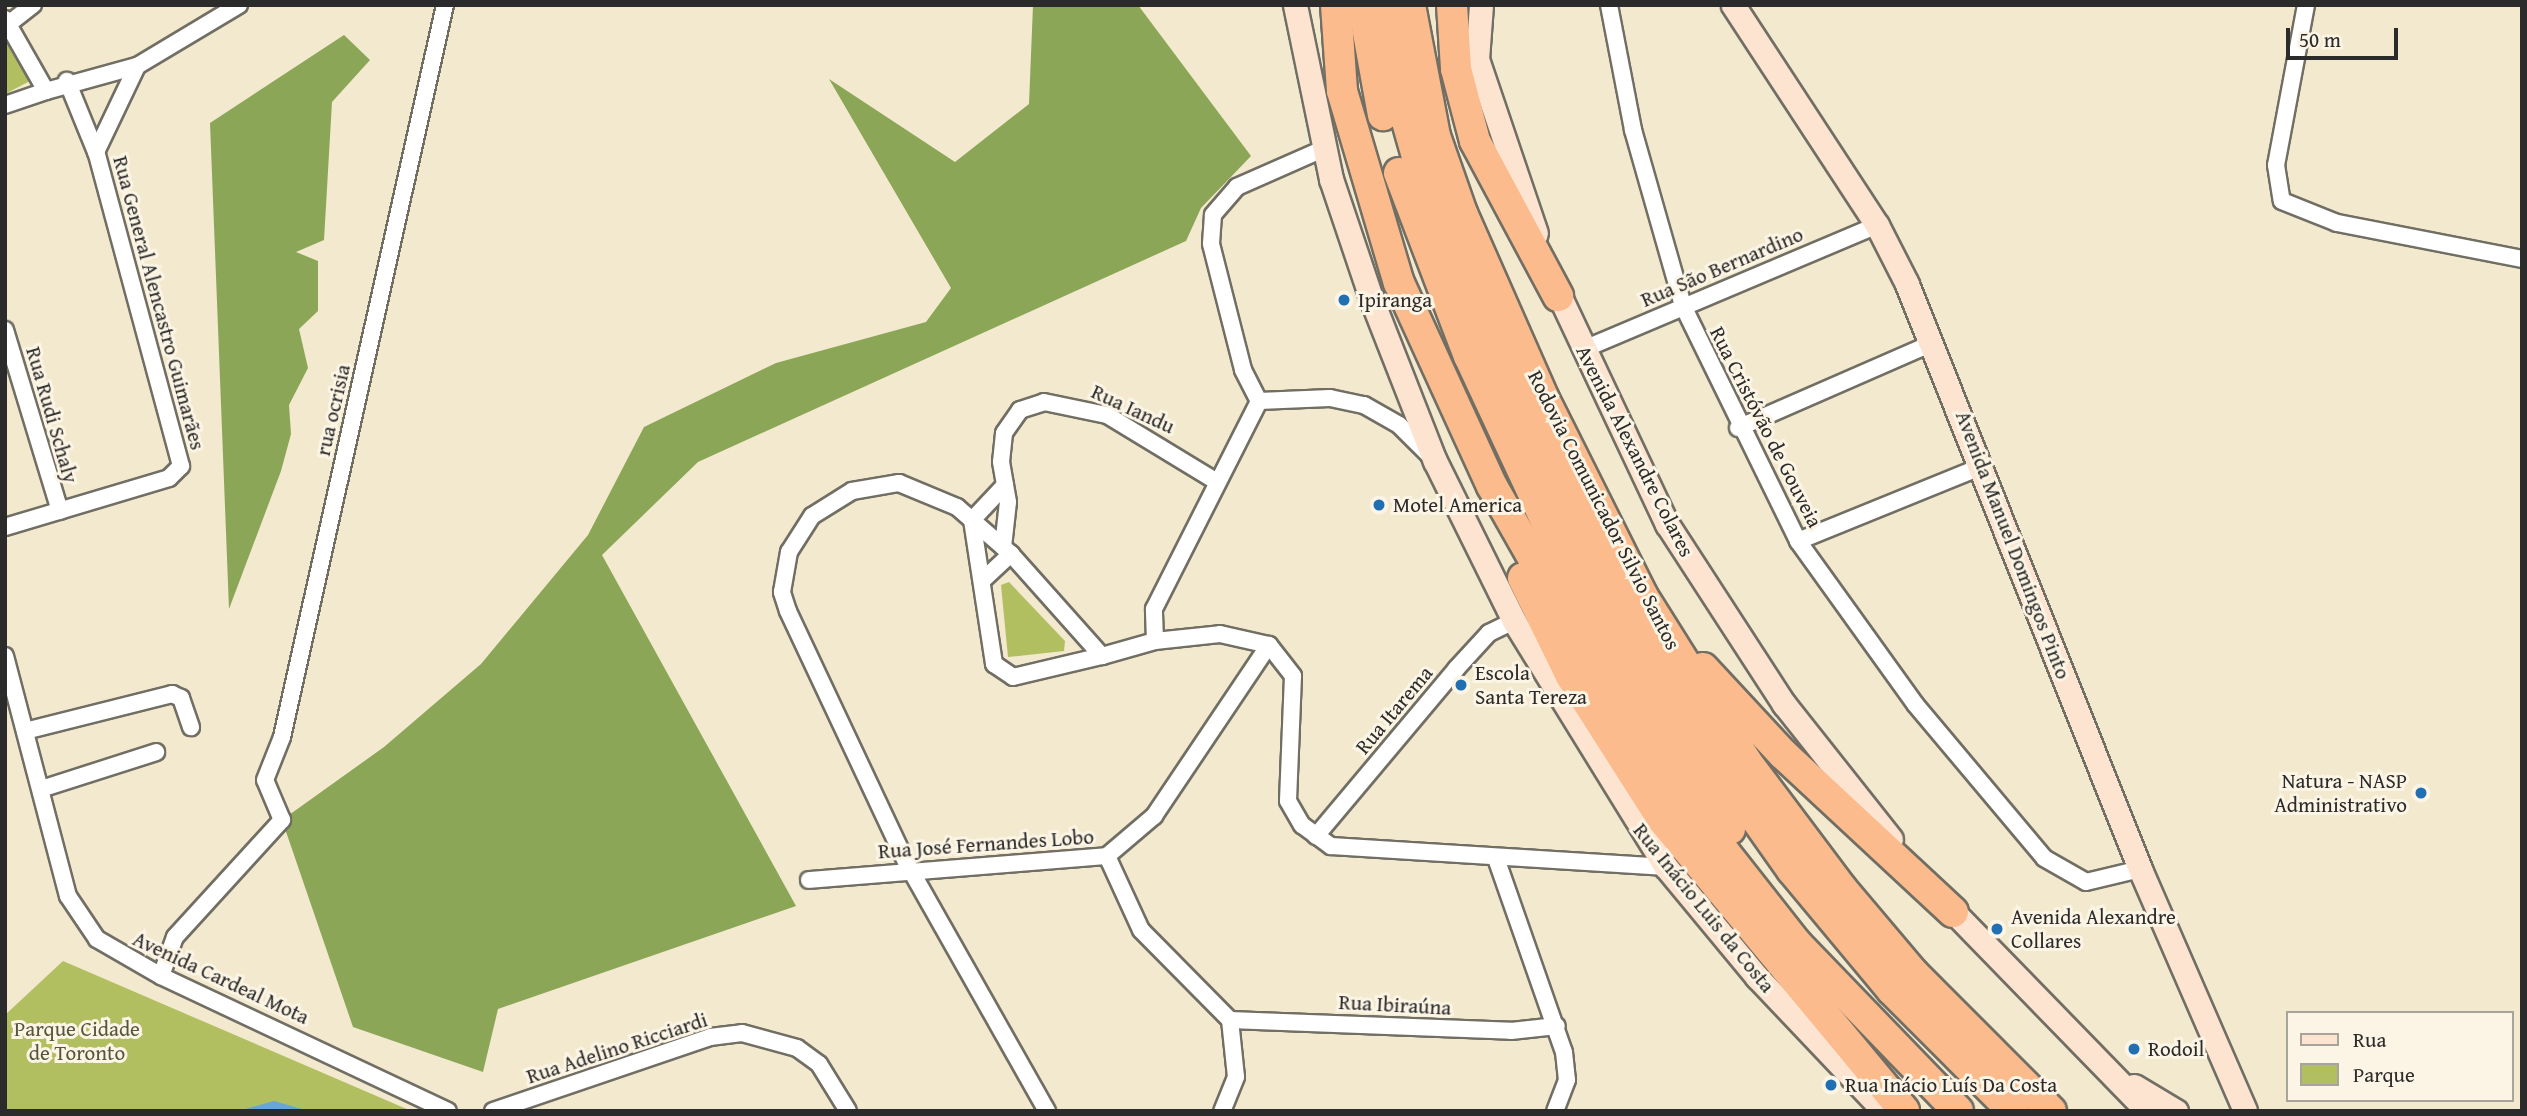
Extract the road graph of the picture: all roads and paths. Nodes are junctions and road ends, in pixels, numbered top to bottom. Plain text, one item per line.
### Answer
1 (33, 5) edge
2 (239, 5) edge
3 (444, 5) edge
4 (1296, 5) edge
5 (1322, 5) edge
6 (1336, 5) edge
7 (1363, 5) edge
8 (1386, 5) edge
9 (1410, 5) edge
10 (1452, 5) edge
11 (1481, 5) edge
12 (1609, 5) edge
13 (1733, 5) edge
14 (2306, 5) edge
15 (8, 21) edge
16 (137, 66) junction
17 (67, 81) junction
18 (46, 91) junction
19 (1342, 91) junction
20 (5, 105) edge
21 (1323, 149) junction
22 (96, 152) junction
23 (1877, 225) junction
24 (2522, 259) edge
25 (1558, 296) junction
26 (1683, 306) junction
27 (5, 330) edge
28 (1933, 342) junction
29 (1584, 349) junction
30 (1259, 401) junction
31 (1738, 428) junction
32 (1435, 461) junction
33 (1983, 466) junction
34 (1217, 482) junction
35 (1005, 485) junction
36 (1492, 486) junction
37 (60, 511) junction
38 (972, 520) junction
39 (5, 527) edge
40 (1798, 541) junction
41 (1007, 551) junction
42 (984, 579) junction
43 (1642, 595) junction
44 (1514, 621) junction
45 (1155, 640) junction
46 (1269, 645) junction
47 (5, 656) edge
48 (1102, 656) junction
49 (191, 727) dead end
50 (25, 731) junction
51 (156, 752) dead end
52 (41, 789) junction
53 (1316, 836) junction
54 (1107, 856) junction
55 (1497, 861) junction
56 (1666, 867) junction
57 (2140, 869) junction
58 (913, 873) junction
59 (809, 880) dead end
60 (1953, 912) junction
61 (160, 976) junction
62 (1230, 1020) junction
63 (1557, 1026) junction
64 (1889, 1042) junction
65 (2110, 1073) junction
66 (1886, 1109) edge
67 (2244, 1110) edge
68 (448, 1111) edge
69 (493, 1111) edge
70 (848, 1111) edge
71 (1047, 1111) edge
72 (1222, 1111) edge
73 (1555, 1111) edge
74 (1958, 1111) edge
75 (2013, 1111) edge
76 (2051, 1111) edge
77 (2147, 1111) edge
78 (2176, 1111) edge

1 - 15 street
2 - 16 street
3 - 61 street, rua ocrisia
4 - 21 main road, Rua Inácio Luis da Costa
5 - 19 highway
6 - 19 highway
7 - 64 highway
8 - 75 highway
9 - 43 highway, Rodovia Comunicador Silvio Santos
10 - 25 highway
11 - 25 main road, Avenida Alexandre Colares
12 - 26 street, Rua Cristóvão de Gouveia
13 - 23 main road, Avenida Manuel Domingos Pinto
14 - 24 street
15 - 18 street
16 - 17 street
16 - 22 street, Rua General Alencastro Guimarães
17 - 18 street
17 - 22 street, Rua General Alencastro Guimarães
18 - 20 street
19 - 36 highway
21 - 30 street
21 - 32 main road, Rua Inácio Luis da Costa
22 - 37 street, Rua General Alencastro Guimarães
23 - 26 street, Rua São Bernardino
23 - 28 main road, Avenida Manuel Domingos Pinto
25 - 29 main road, Avenida Alexandre Colares
26 - 29 street, Rua São Bernardino
26 - 31 street, Rua Cristóvão de Gouveia
27 - 37 street, Rua Rudi Schaly
28 - 31 street
28 - 33 main road, Avenida Manuel Domingos Pinto
29 - 60 main road, Avenida Alexandre Colares
30 - 32 street, Rua Inácio Luis da Costa
30 - 34 street
31 - 40 street, Rua Cristóvão de Gouveia
32 - 44 main road, Rua Inácio Luis da Costa
33 - 40 street
33 - 57 main road, Avenida Manuel Domingos Pinto
34 - 35 street, Rua Iandu
34 - 45 street
35 - 38 street
35 - 41 street, Rua Iandu
36 - 64 highway
36 - 66 highway
37 - 39 street
38 - 41 street
38 - 42 street
38 - 58 street
40 - 57 street, Rua Cristóvão de Gouveia
41 - 42 street
41 - 48 street
42 - 48 street
43 - 60 highway
43 - 76 highway, Rodovia Comunicador Silvio Santos
44 - 53 street, Rua Itarema
44 - 56 main road, Rua Inácio Luis da Costa
45 - 46 street
45 - 48 street
46 - 53 street
46 - 54 street, Rua José Fernandes Lobo
47 - 50 street, Avenida Cardeal Mota
49 - 50 street
50 - 52 street, Avenida Cardeal Mota
51 - 52 street
52 - 61 street, Avenida Cardeal Mota
53 - 55 street
54 - 58 street, Rua José Fernandes Lobo
54 - 62 street
55 - 56 street
55 - 63 street
56 - 66 main road, Rua Inácio Luis da Costa
57 - 67 main road, Avenida Manuel Domingos Pinto
58 - 59 street, Rua José Fernandes Lobo
58 - 71 street
60 - 65 main road
61 - 68 street, Avenida Cardeal Mota
62 - 63 street, Rua Ibiraúna
62 - 72 street
63 - 73 street
64 - 74 highway
65 - 77 main road
65 - 78 main road
69 - 70 street, Rua Adelino Ricciardi

